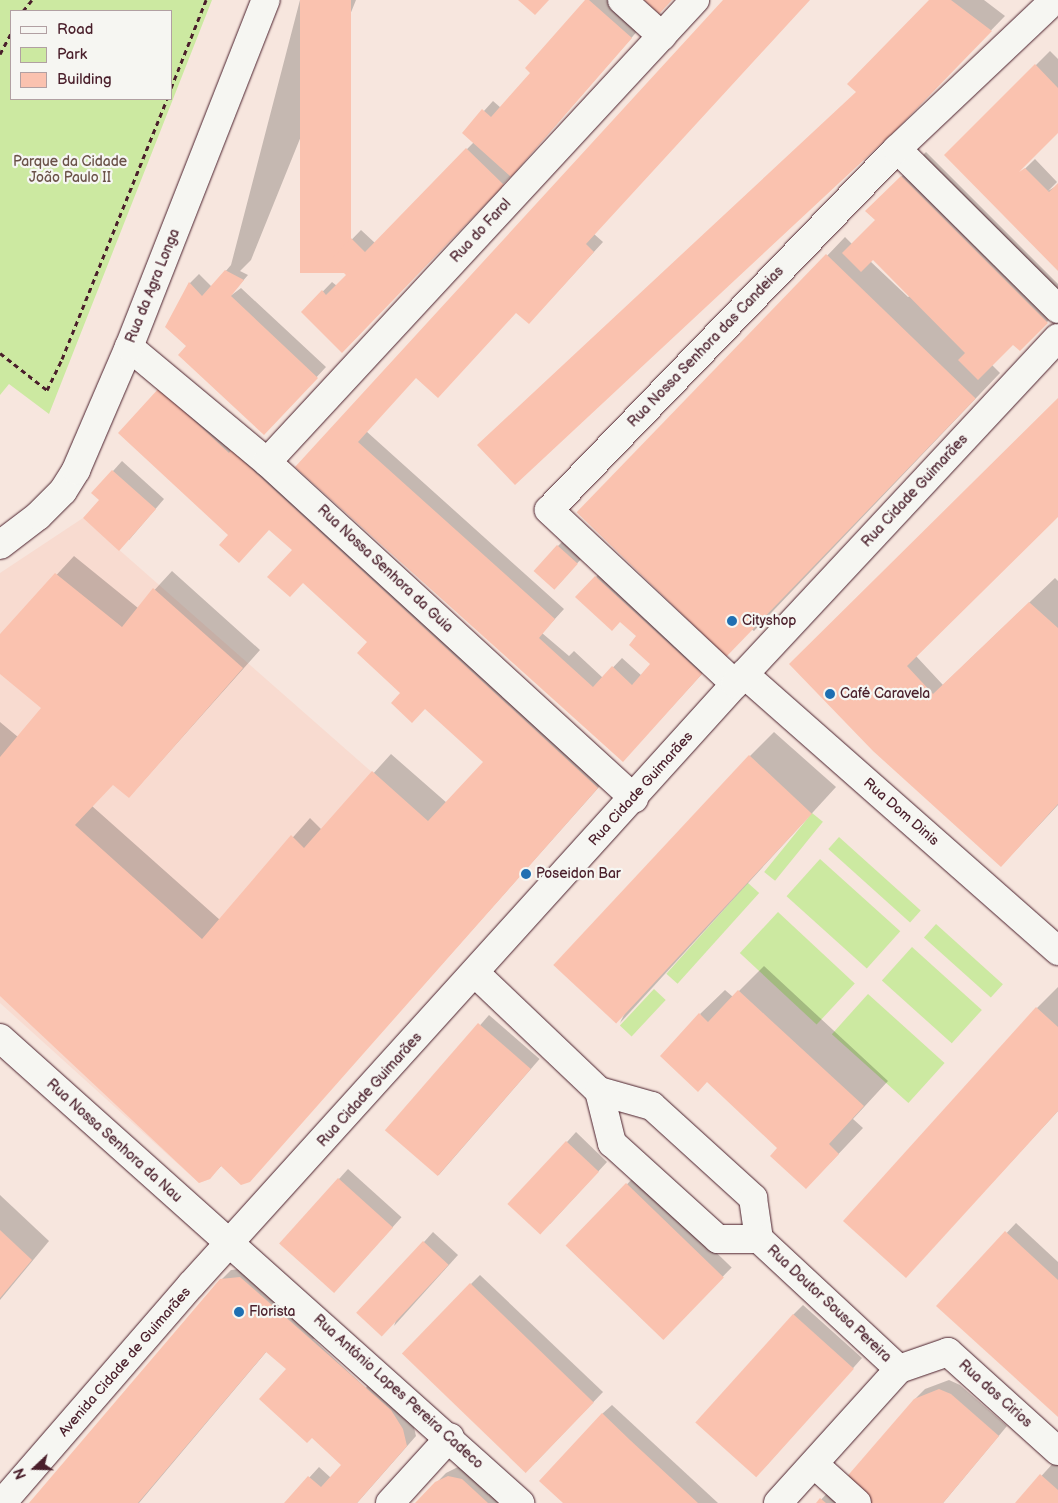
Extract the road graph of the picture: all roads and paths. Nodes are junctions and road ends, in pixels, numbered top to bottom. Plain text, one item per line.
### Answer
1 (206, 0) edge
2 (266, 0) edge
3 (622, 0) edge
4 (695, 0) edge
5 (1048, 8) edge
6 (10, 35) edge
7 (662, 36) junction
8 (0, 54) edge
9 (172, 85) edge
10 (167, 100) edge
11 (897, 148) junction
12 (1058, 309) edge
13 (1058, 338) edge
14 (129, 348) junction
15 (0, 353) edge
16 (268, 462) junction
17 (0, 544) edge
18 (740, 679) junction
19 (634, 798) junction
20 (1058, 951) edge
21 (475, 973) junction
22 (0, 1038) edge
23 (599, 1091) junction
24 (759, 1239) junction
25 (229, 1243) junction
26 (899, 1369) junction
27 (450, 1437) junction
28 (1058, 1451) edge
29 (814, 1464) junction
30 (2, 1503) edge
31 (390, 1503) edge
32 (520, 1503) edge
33 (778, 1503) edge
34 (857, 1503) edge

1 - 9 path
2 - 14 street, Rua da Agra Longa
3 - 7 street
4 - 7 street, Rua do Farol
5 - 11 street, Rua Nossa Senhora das Candeias
6 - 8 path
7 - 16 street, Rua do Farol
10 - 15 path
11 - 12 street
11 - 18 street, Rua Nossa Senhora das Candeias
13 - 18 street, Rua Cidade Guimarães
14 - 16 street, Rua Nossa Senhora da Guia
14 - 17 street, Rua da Agra Longa
16 - 19 street, Rua Nossa Senhora da Guia
18 - 19 street, Rua Cidade Guimarães
18 - 20 street, Rua Dom Dinis
19 - 21 street, Rua Cidade Guimarães
21 - 23 street, Rua Doutor Sousa Pereira
21 - 25 street, Rua Cidade Guimarães
22 - 25 street, Rua Nossa Senhora da Nau
23 - 24 street, Rua Doutor Sousa Pereira
23 - 24 street, Rua Doutor Sousa Pereira
24 - 26 street, Rua Doutor Sousa Pereira
25 - 27 street, Rua António Lopes Pereira Cadeco
25 - 30 street, Avenida Cidade de Guimarães
26 - 28 street, Rua dos Cirios
26 - 29 street
27 - 31 street
27 - 32 street, Rua António Lopes Pereira Cadeco
29 - 33 street
29 - 34 street

